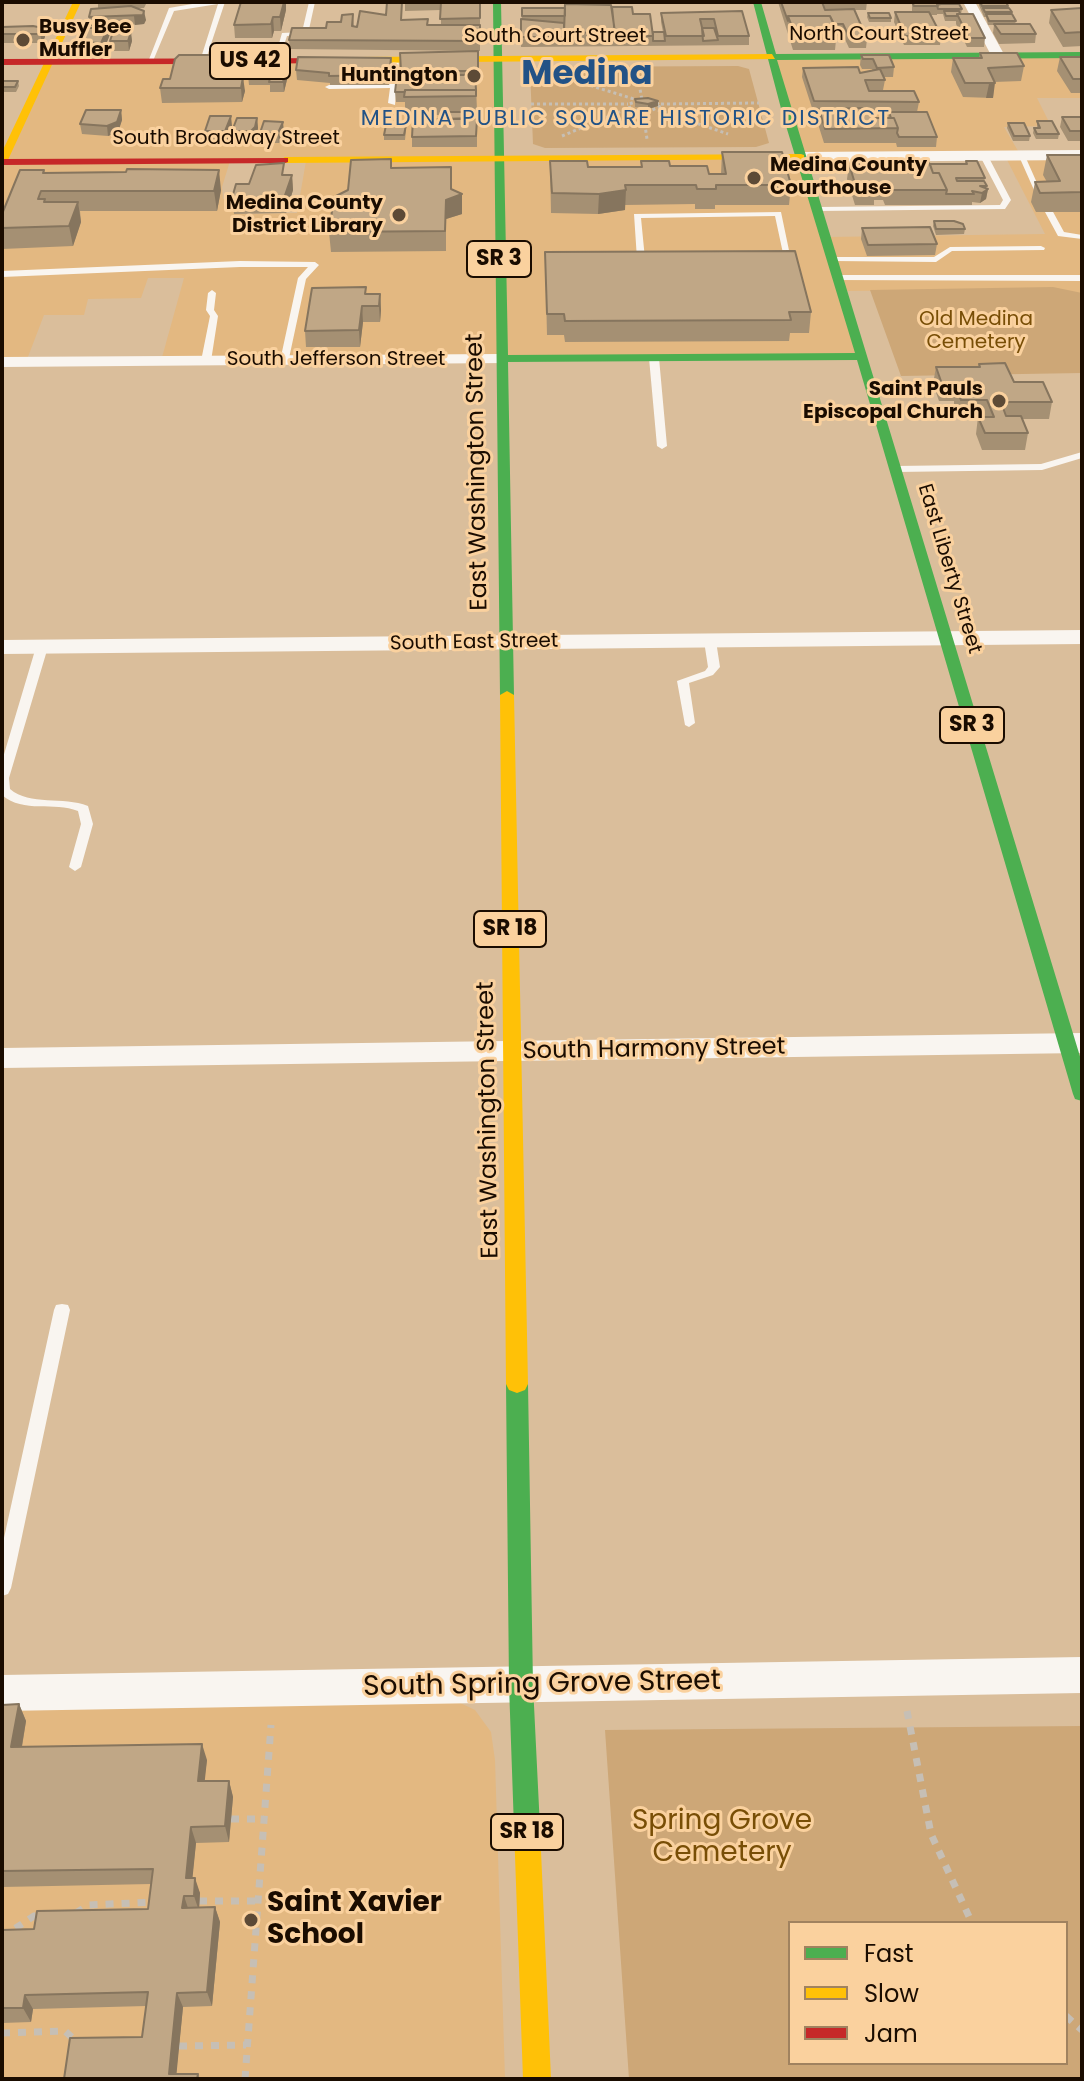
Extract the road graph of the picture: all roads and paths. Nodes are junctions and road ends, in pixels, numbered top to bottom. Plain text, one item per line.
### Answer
1 (77, 2) edge
2 (219, 2) edge
3 (312, 2) edge
4 (497, 2) edge
5 (757, 2) edge
6 (969, 2) edge
7 (1082, 55) edge
8 (998, 56) junction
9 (772, 57) junction
10 (498, 59) junction
11 (276, 60) junction
12 (396, 60) junction
13 (150, 61) junction
14 (203, 61) junction
15 (2, 62) edge
16 (49, 62) junction
17 (577, 81) dead end
18 (394, 86) junction
19 (329, 87) edge
20 (637, 100) junction
21 (392, 103) edge
22 (760, 103) dead end
23 (531, 104) dead end
24 (660, 104) junction
25 (629, 106) junction
26 (657, 110) junction
27 (643, 112) junction
28 (737, 137) dead end
29 (550, 141) dead end
30 (649, 148) dead end
31 (1082, 155) edge
32 (984, 156) junction
33 (1021, 156) junction
34 (801, 157) junction
35 (498, 159) junction
36 (2, 162) edge
37 (1043, 201) edge
38 (819, 209) junction
39 (1049, 212) edge
40 (1081, 238) edge
41 (1041, 248) dead end
42 (788, 258) edge
43 (641, 259) edge
44 (836, 268) junction
45 (2, 274) edge
46 (1082, 278) edge
47 (212, 293) dead end
48 (862, 356) junction
49 (654, 358) junction
50 (500, 359) junction
51 (206, 361) junction
52 (285, 361) junction
53 (2, 362) edge
54 (662, 446) dead end
55 (1082, 455) edge
56 (896, 469) junction
57 (1082, 637) edge
58 (946, 639) junction
59 (710, 641) junction
60 (505, 643) junction
61 (2, 647) edge
62 (42, 647) junction
63 (689, 723) dead end
64 (75, 867) dead end
65 (1074, 1043) edge
66 (511, 1052) junction
67 (2, 1058) edge
68 (1082, 1094) edge
69 (62, 1310) dead end
70 (2, 1588) edge
71 (1082, 1675) edge
72 (900, 1679) junction
73 (521, 1685) junction
74 (2, 1693) edge
75 (271, 1725) dead end
76 (231, 1819) edge
77 (264, 1819) junction
78 (199, 1901) dead end
79 (258, 1901) junction
80 (156, 1902) edge
81 (47, 1915) edge
82 (60, 1915) edge
83 (971, 1921) edge
84 (2, 1937) edge
85 (2, 2033) edge
86 (91, 2042) edge
87 (247, 2045) junction
88 (179, 2046) dead end
89 (245, 2079) edge
90 (537, 2079) edge

1 - 16 main road
2 - 13 lane
2 - 14 lane
3 - 11 lane
4 - 10 main road
5 - 9 main road, East Liberty Street
6 - 8 street
7 - 8 main road, North Court Street / US 42
8 - 9 main road, North Court Street / US 42
9 - 10 main road, South Court Street / US 42
9 - 34 main road, East Liberty Street / SR 3
10 - 12 main road, South Court Street / US 42
10 - 35 main road, SR 3
11 - 12 main road, South Court Street / US 42
11 - 14 main road, South Court Street / US 42
12 - 18 lane
13 - 14 main road, South Court Street / US 42
13 - 16 main road, South Court Street / US 42
15 - 16 main road, South Court Street / US 42
16 - 36 main road
17 - 20 path
18 - 19 lane
18 - 21 lane
20 - 24 path
20 - 25 path
22 - 24 path
23 - 25 path
24 - 26 path
25 - 27 path
25 - 29 path
26 - 27 path
26 - 28 path
27 - 30 path
31 - 33 street
32 - 33 street
32 - 34 street
32 - 38 lane
33 - 37 lane
34 - 35 main road, South Broadway Street
34 - 38 main road, East Liberty Street / SR 3
35 - 36 main road, South Broadway Street
35 - 50 main road, East Washington Street / SR 3
38 - 44 main road, East Liberty Street / SR 3
39 - 40 lane
41 - 44 lane
42 - 43 lane
44 - 46 lane
44 - 48 main road, East Liberty Street / SR 3
45 - 52 lane
47 - 51 lane
48 - 49 main road, South Jefferson Street
48 - 56 main road, East Liberty Street / SR 3
49 - 50 main road, South Jefferson Street
49 - 54 lane
50 - 52 street, South Jefferson Street
50 - 60 main road, East Washington Street / SR 18
51 - 52 street, South Jefferson Street
51 - 53 street, South Jefferson Street
55 - 56 lane
56 - 58 main road, East Liberty Street / SR 3
57 - 58 street, South East Street
58 - 59 street, South East Street
58 - 65 main road, East Liberty Street / SR 3
59 - 60 street, South East Street
59 - 63 lane
60 - 62 street, South East Street
60 - 66 main road, East Washington Street / SR 18
61 - 62 street, South East Street
62 - 64 lane
65 - 66 street, South Harmony Street
65 - 68 main road, East Liberty Street / SR 3
66 - 67 street, South Harmony Street
66 - 73 main road, East Washington Street / SR 18
69 - 70 lane
71 - 72 street, South Spring Grove Street
72 - 73 street, South Spring Grove Street
72 - 83 path
73 - 74 street, South Spring Grove Street
73 - 90 main road, East Washington Street / SR 18
75 - 77 path
76 - 77 path
77 - 79 path
78 - 79 path
79 - 87 path
80 - 82 path
81 - 84 path
85 - 86 path
87 - 88 path
87 - 89 path

